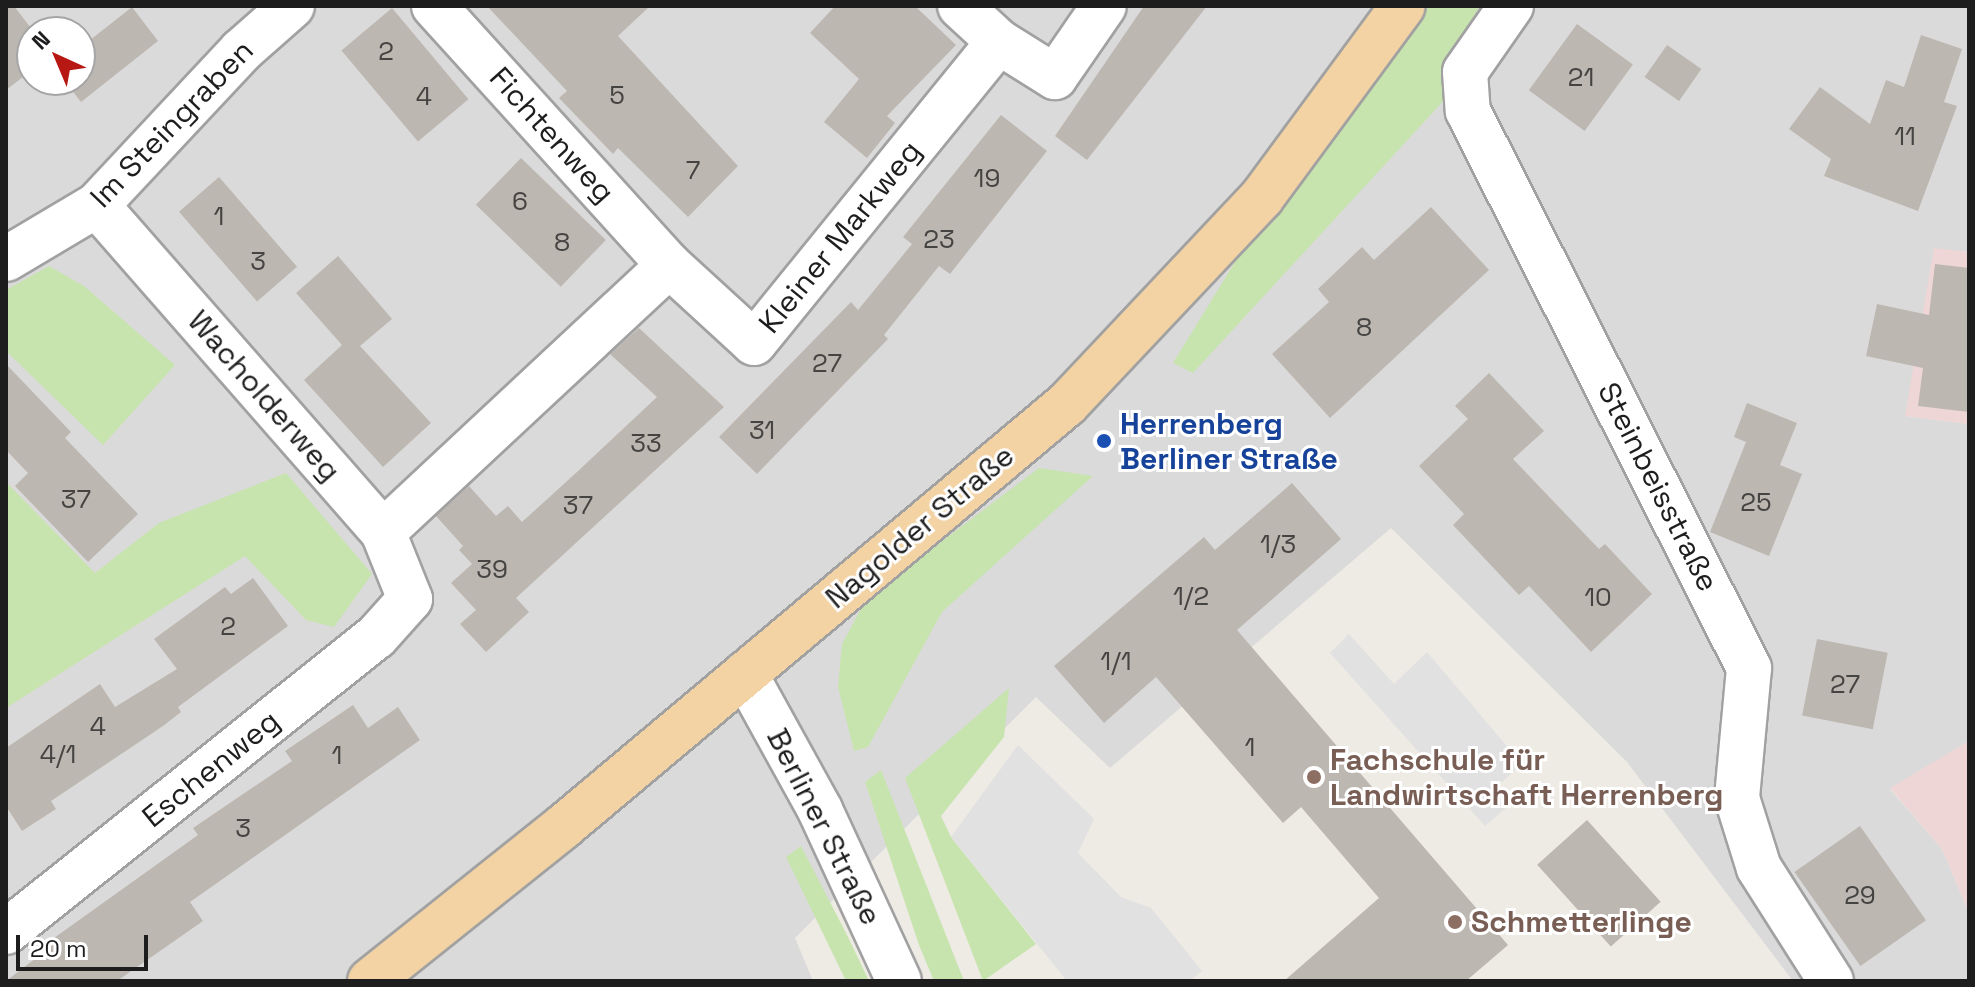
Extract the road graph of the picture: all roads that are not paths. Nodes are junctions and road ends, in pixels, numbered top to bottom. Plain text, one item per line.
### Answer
1 (292, 6) edge
2 (434, 6) edge
3 (960, 6) edge
4 (1104, 6) edge
5 (1403, 6) edge
6 (1511, 6) edge
7 (999, 42) junction
8 (97, 205) junction
9 (6, 259) edge
10 (669, 265) junction
11 (383, 532) junction
12 (410, 599) joint
13 (745, 674) junction
14 (6, 932) edge
15 (370, 981) edge
16 (899, 981) edge
17 (1831, 981) edge

1 - 8 street, Im Steingraben
2 - 10 street, Fichtenweg
3 - 7 street
4 - 7 street
5 - 13 main road, Nagolder Straße
6 - 17 street, Steinbeisstraße
7 - 10 street, Kleiner Markweg
8 - 9 street, Im Steingraben
8 - 11 street, Wacholderweg
10 - 11 street
11 - 12 street, Wacholderweg
12 - 14 street, Eschenweg
13 - 15 main road, Nagolder Straße
13 - 16 street, Berliner Straße

